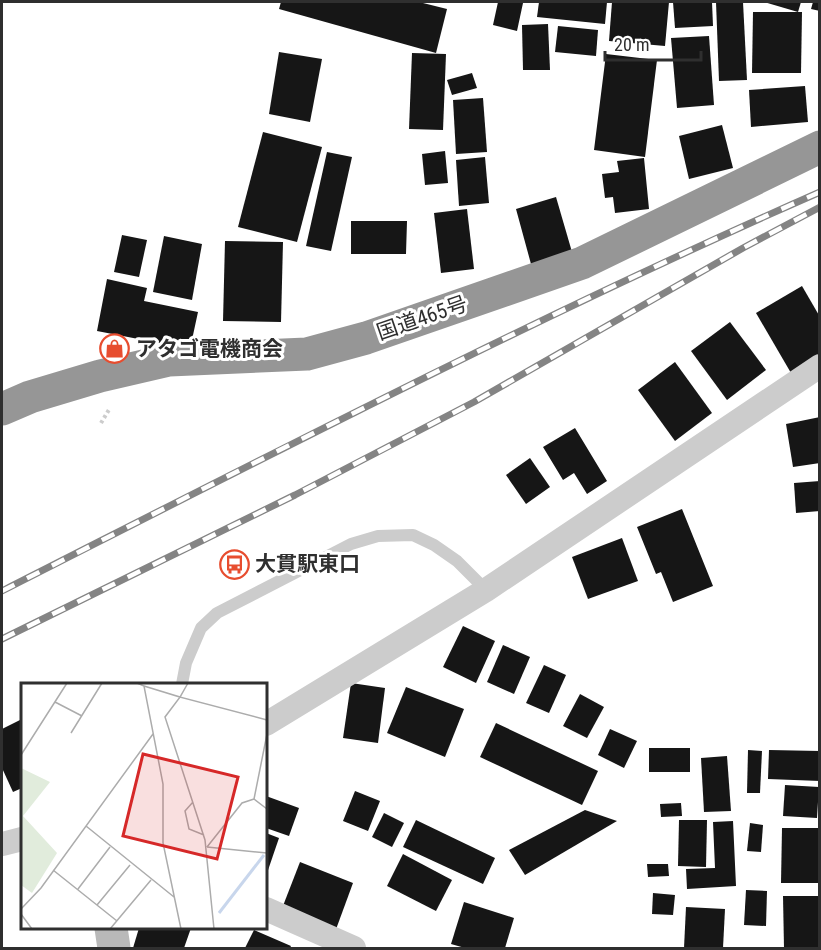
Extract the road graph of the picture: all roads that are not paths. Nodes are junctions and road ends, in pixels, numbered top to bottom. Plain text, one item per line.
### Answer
1 (819, 147) edge
2 (819, 366) edge
3 (2, 409) edge
4 (486, 590) junction
5 (182, 683) edge
6 (267, 723) edge
7 (21, 838) edge
8 (2, 844) edge
9 (267, 909) edge
10 (111, 929) edge
11 (114, 948) edge
12 (354, 948) edge

1 - 3 highway, 国道465号
2 - 4 street
4 - 5 lane
4 - 6 street
7 - 8 street
9 - 12 street
10 - 11 street

